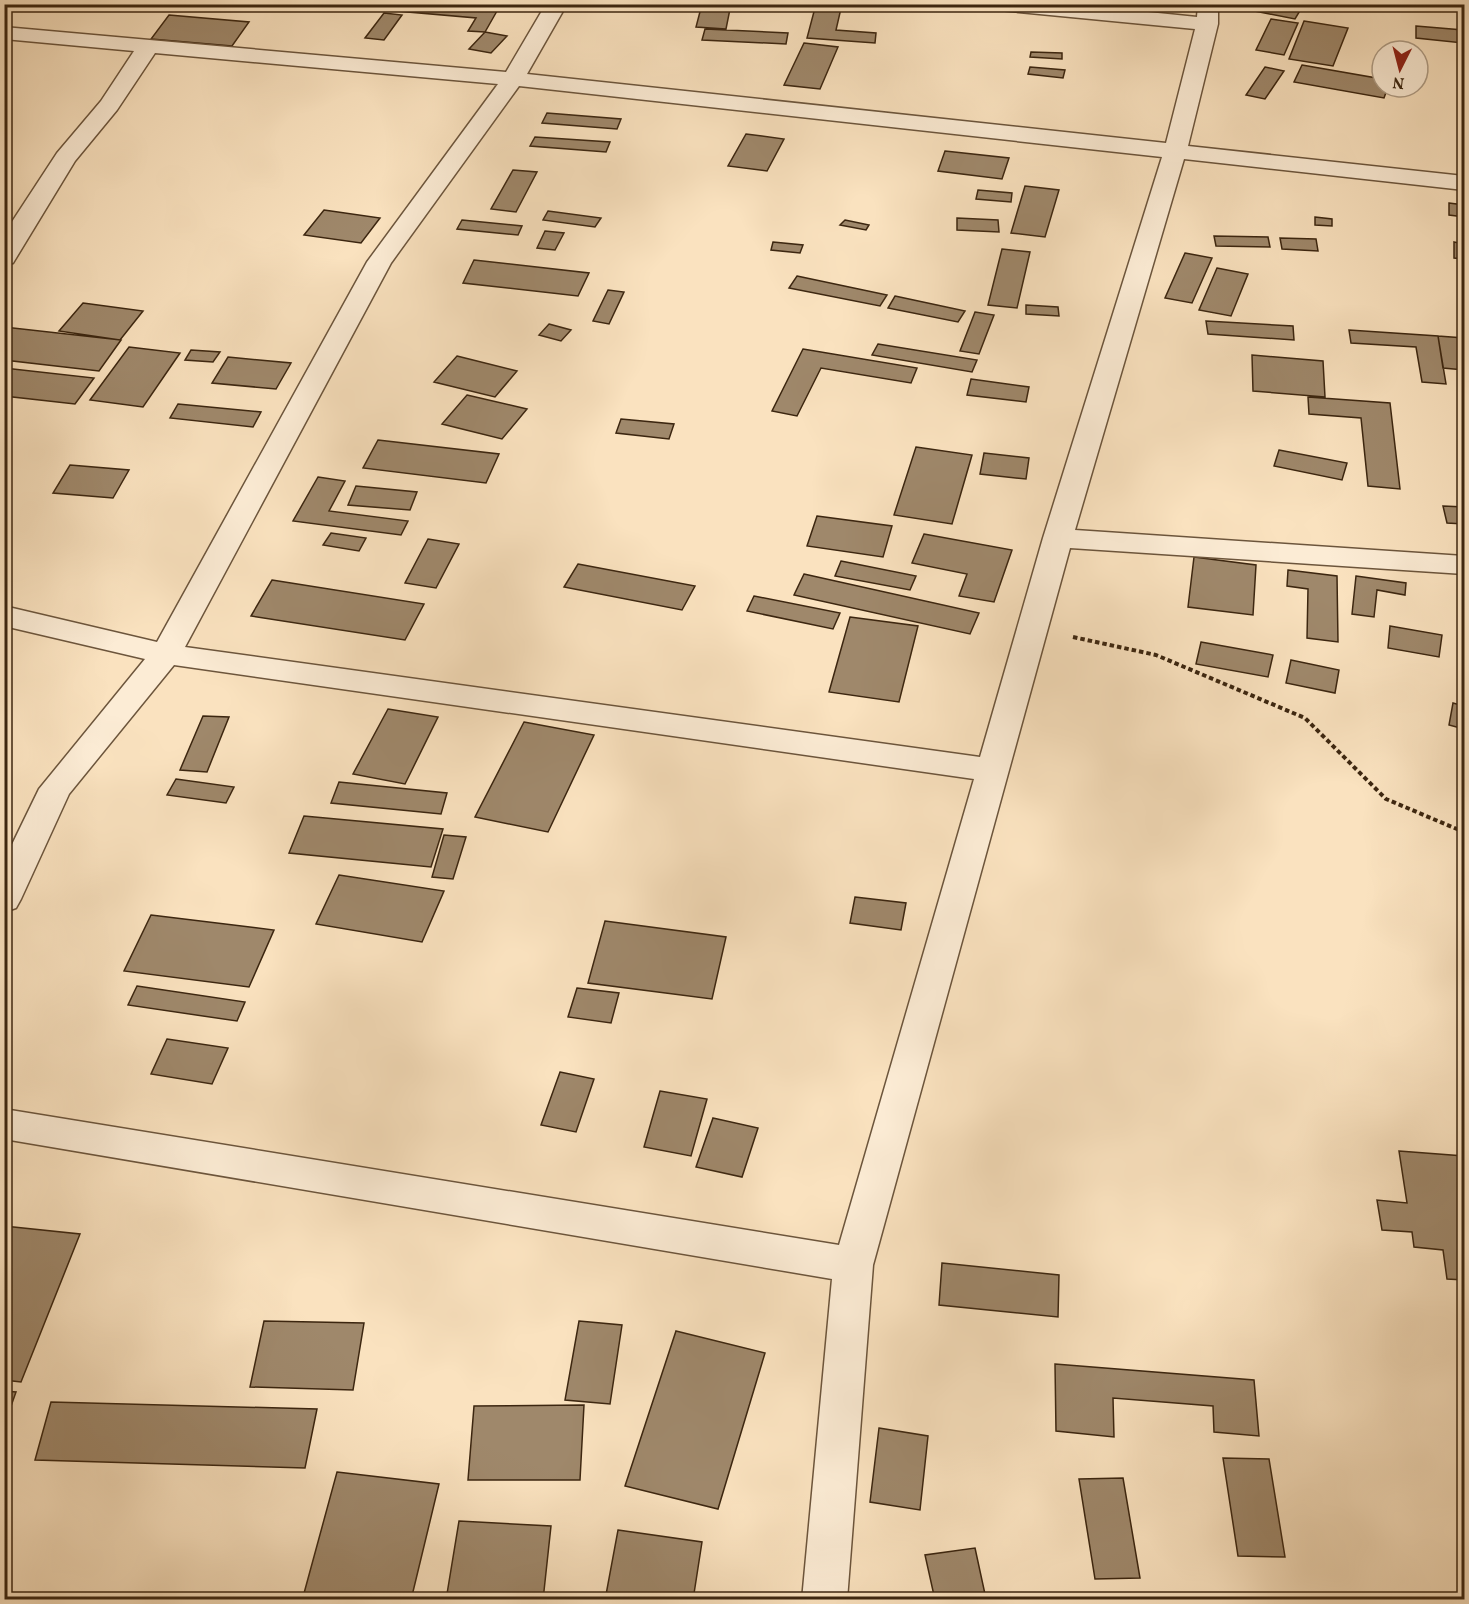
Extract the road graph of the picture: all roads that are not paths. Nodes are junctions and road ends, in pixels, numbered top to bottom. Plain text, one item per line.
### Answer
1 (557, 4) edge
2 (999, 4) edge
3 (1207, 14) edge
4 (4, 33) edge
5 (148, 47) junction
6 (513, 79) junction
7 (1175, 152) junction
8 (1464, 183) edge
9 (4, 258) edge
10 (1058, 538) junction
11 (1464, 565) edge
12 (4, 616) edge
13 (166, 654) junction
14 (993, 770) junction
15 (4, 899) edge
16 (4, 1124) edge
17 (852, 1265) junction
18 (824, 1599) edge

1 - 6 street
2 - 3 street
3 - 7 street
4 - 5 street
5 - 6 street
5 - 9 street
6 - 7 street
6 - 13 street
7 - 8 street
7 - 10 street
10 - 11 street
10 - 14 street
12 - 13 street
13 - 14 street
13 - 15 street
14 - 17 street
16 - 17 street
17 - 18 street

